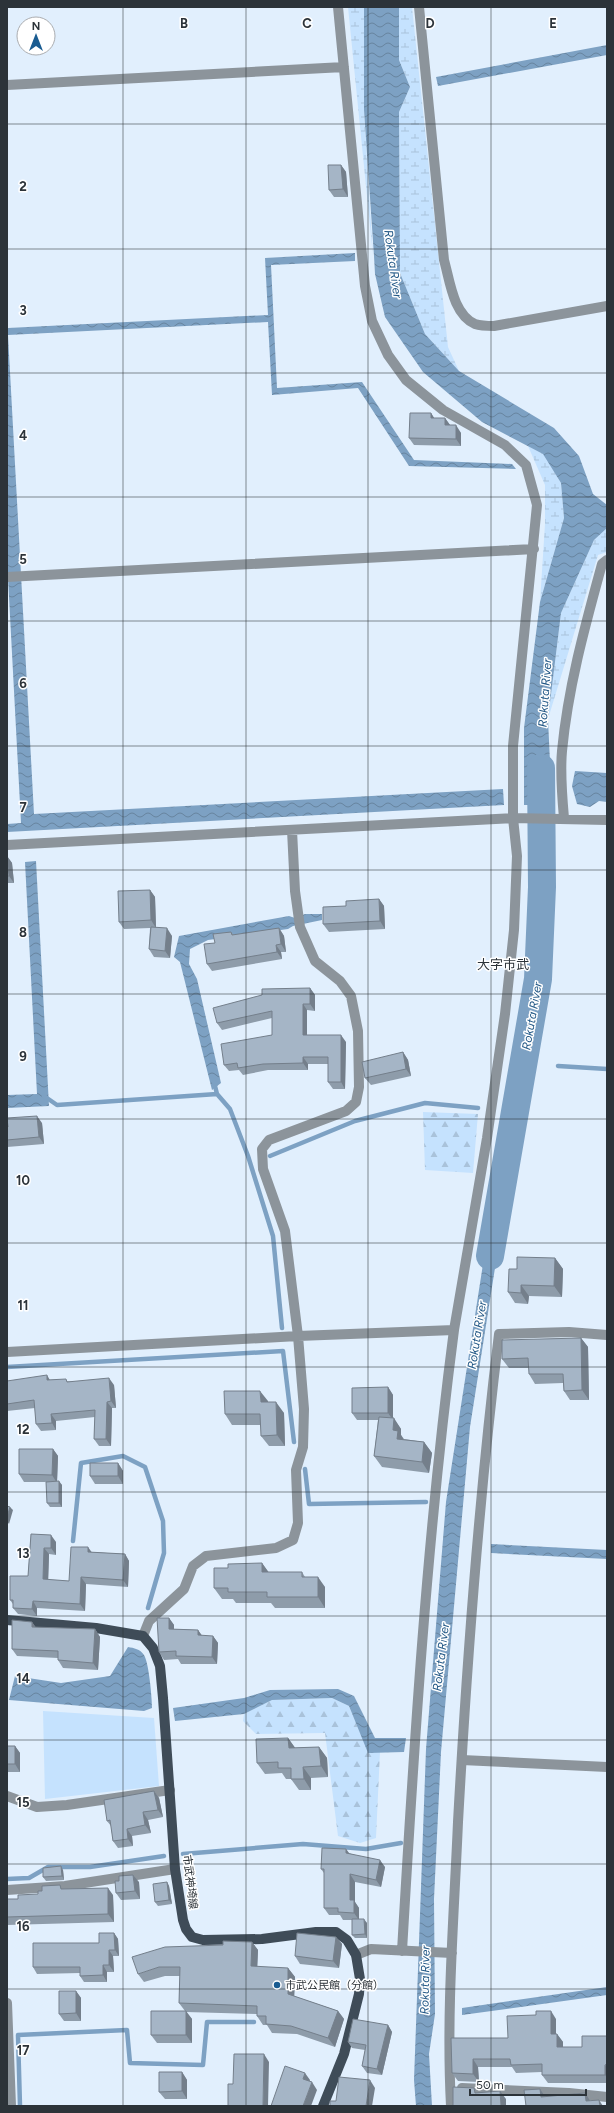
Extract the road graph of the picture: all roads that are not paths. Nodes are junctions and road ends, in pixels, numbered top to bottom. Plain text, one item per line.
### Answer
1 (338, 7) edge
2 (419, 7) edge
3 (344, 67) junction
4 (7, 85) edge
5 (607, 306) edge
6 (534, 549) junction
7 (607, 560) edge
8 (7, 577) edge
9 (513, 818) junction
10 (564, 818) junction
11 (607, 820) edge
12 (292, 830) junction
13 (7, 845) edge
14 (454, 1330) junction
15 (607, 1334) edge
16 (298, 1336) junction
17 (7, 1352) edge
18 (7, 1620) edge
19 (143, 1636) junction
20 (462, 1760) junction
21 (607, 1768) edge
22 (170, 1790) junction
23 (7, 1796) edge
24 (175, 1869) junction
25 (7, 1890) edge
26 (402, 1951) junction
27 (452, 1953) junction
28 (356, 1955) junction
29 (7, 2003) edge
30 (450, 2087) junction
31 (607, 2097) edge
32 (11, 2106) edge
33 (323, 2106) edge
34 (451, 2106) edge

1 - 3 street
2 - 5 street
3 - 4 street
3 - 6 street
6 - 8 street
6 - 9 street
7 - 10 street
9 - 10 street
9 - 12 street
9 - 14 street
10 - 11 street
12 - 13 street
12 - 16 street
14 - 16 street
14 - 26 street
15 - 20 street
16 - 17 street
16 - 19 street
18 - 19 main road
19 - 22 main road, 市武神埼線
20 - 21 street
20 - 27 street
22 - 23 street
22 - 24 main road, 市武神埼線
24 - 25 street
24 - 28 main road, 市武神埼線
26 - 27 street
26 - 28 street
27 - 30 street
28 - 33 main road, 市武神埼線
29 - 32 street
30 - 31 street
30 - 34 street

